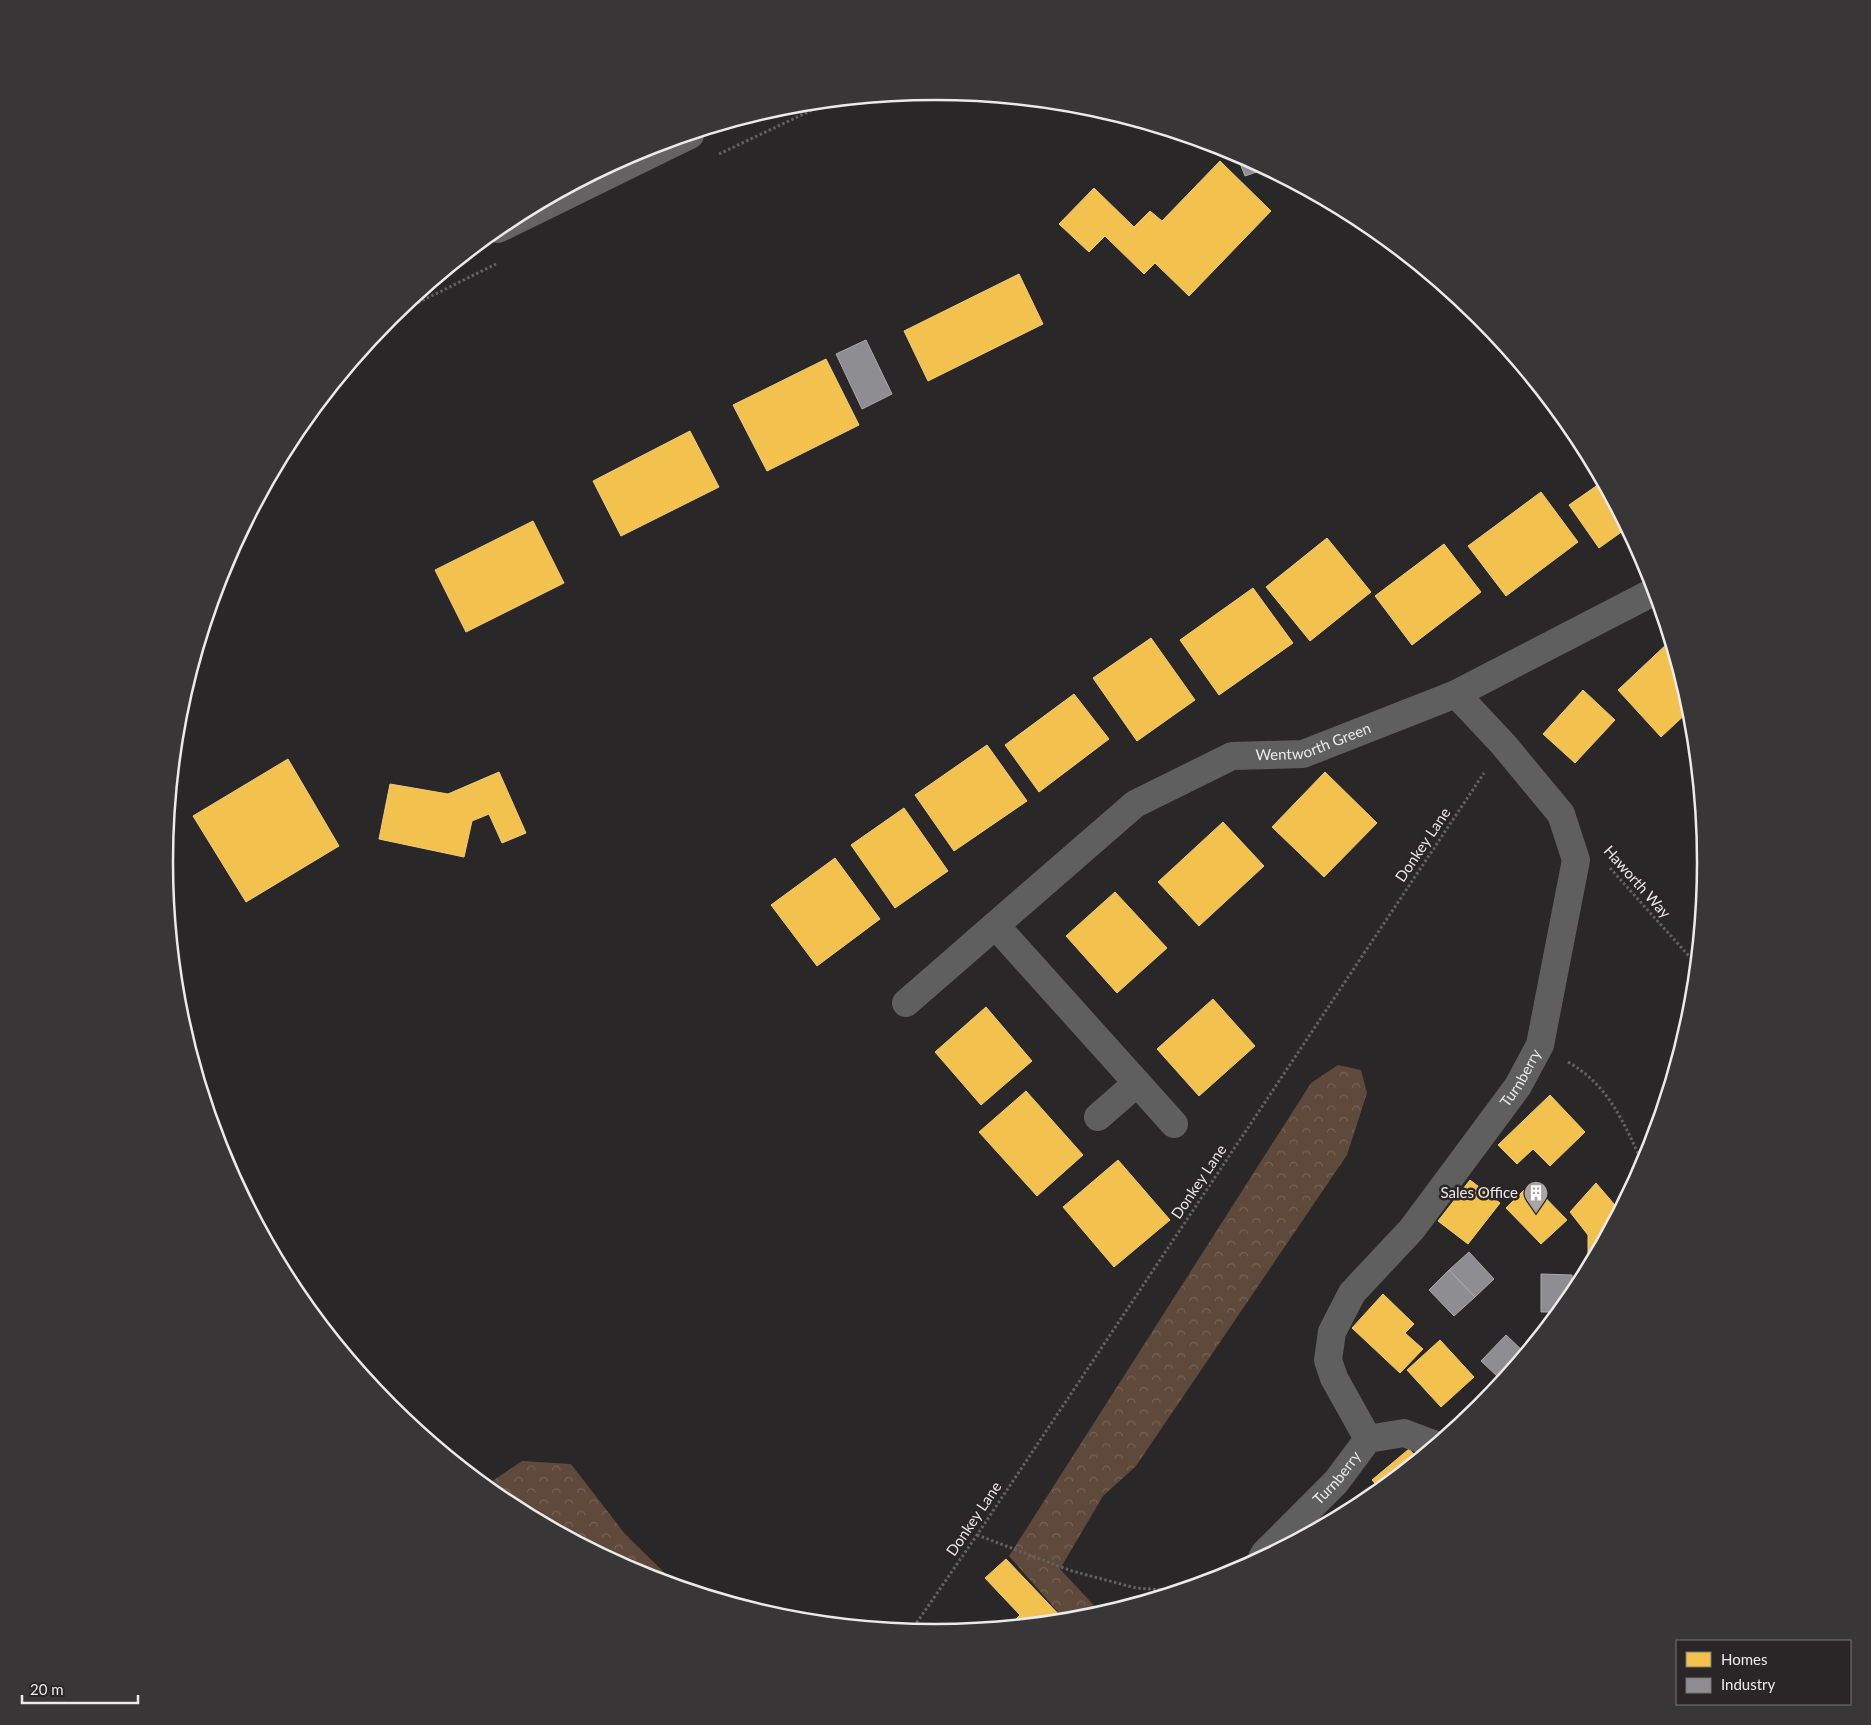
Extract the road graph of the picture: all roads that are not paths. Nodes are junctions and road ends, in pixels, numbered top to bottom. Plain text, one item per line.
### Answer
1 (630, 165) edge
2 (567, 195) edge
3 (1649, 594) edge
4 (1456, 694) junction
5 (996, 926) junction
6 (906, 1003) dead end
7 (1137, 1083) junction
8 (1098, 1117) dead end
9 (1174, 1124) dead end
10 (1368, 1439) junction
11 (1430, 1443) edge
12 (1271, 1547) edge

1 - 2 highway
3 - 4 street, Wentworth Green
4 - 5 street, Wentworth Green
4 - 10 street, Turnberry
5 - 6 street, Wentworth Green
5 - 7 street
7 - 8 street
7 - 9 street
10 - 11 street, Turnberry
10 - 12 street, Turnberry

